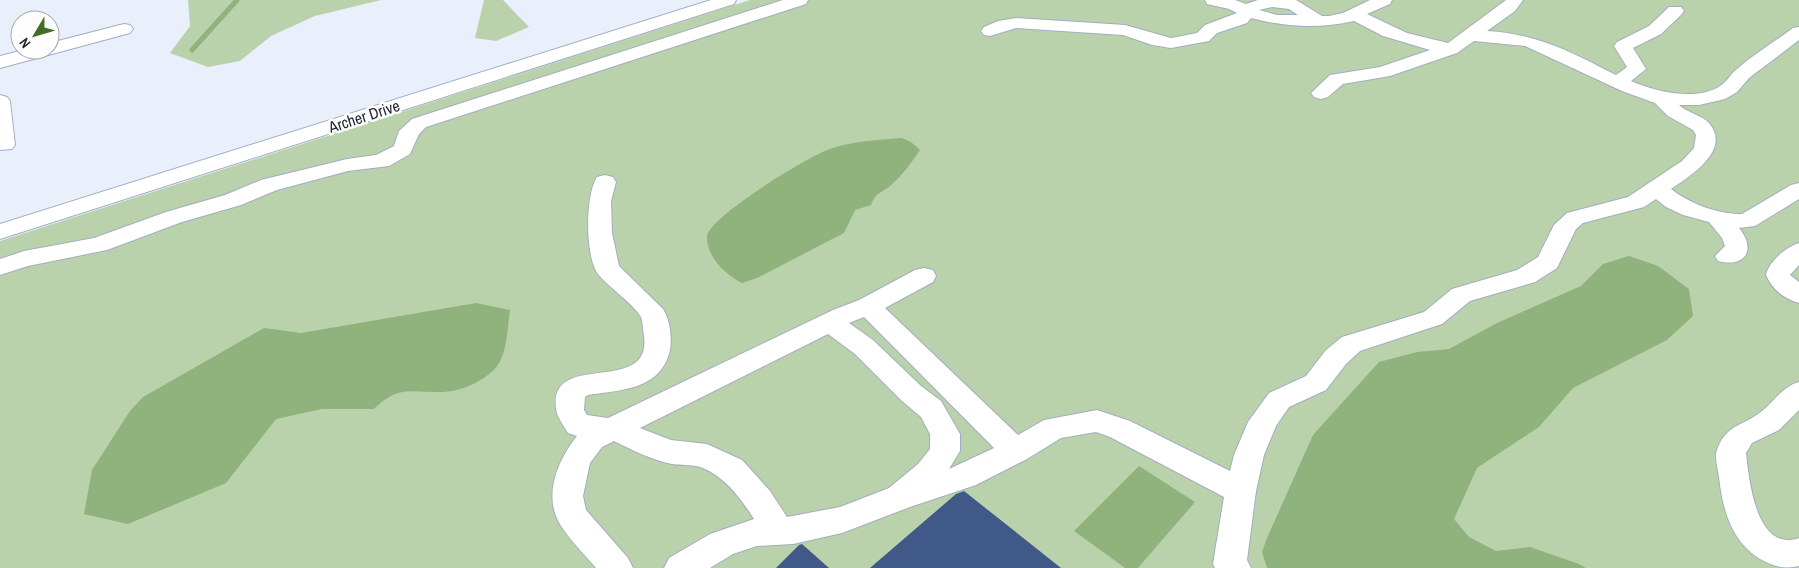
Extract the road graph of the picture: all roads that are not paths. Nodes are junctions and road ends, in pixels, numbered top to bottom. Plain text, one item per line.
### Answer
1 (728, 0) edge
2 (800, 0) edge
3 (1213, 0) edge
4 (1384, 0) edge
5 (1515, 0) edge
6 (1675, 11) dead end
7 (1247, 12) junction
8 (1355, 14) junction
9 (124, 28) dead end
10 (1477, 30) junction
11 (990, 31) dead end
12 (1799, 32) edge
13 (60, 46) edge
14 (1451, 49) junction
15 (1620, 84) junction
16 (1321, 93) dead end
17 (1662, 99) junction
18 (0, 101) edge
19 (5, 145) dead end
20 (605, 182) dead end
21 (1657, 189) junction
22 (1799, 190) edge
23 (1719, 219) junction
24 (0, 232) edge
25 (1799, 251) edge
26 (1727, 256) dead end
27 (0, 267) edge
28 (924, 276) dead end
29 (1799, 296) edge
30 (868, 306) junction
31 (830, 323) junction
32 (1799, 392) edge
33 (609, 429) junction
34 (1016, 451) junction
35 (1240, 491) junction
36 (900, 497) junction
37 (779, 531) junction
38 (1799, 552) edge
39 (1230, 567) edge
40 (616, 568) edge
41 (681, 568) edge

1 - 24 street, Archer Drive
2 - 27 street
3 - 7 street
4 - 8 street
5 - 10 street
6 - 15 street
7 - 8 street
7 - 11 street
8 - 14 street
9 - 13 street
10 - 14 street
10 - 15 street
12 - 17 street
14 - 16 street
15 - 17 street
17 - 21 street
18 - 19 street
20 - 33 street
21 - 23 street
21 - 35 street
22 - 23 street
23 - 26 street
25 - 29 street
28 - 30 street
30 - 31 street
30 - 34 street
31 - 33 street
31 - 36 street
32 - 38 street
33 - 37 street
33 - 40 street
34 - 35 street
34 - 36 street
35 - 39 street
36 - 37 street
37 - 41 street

